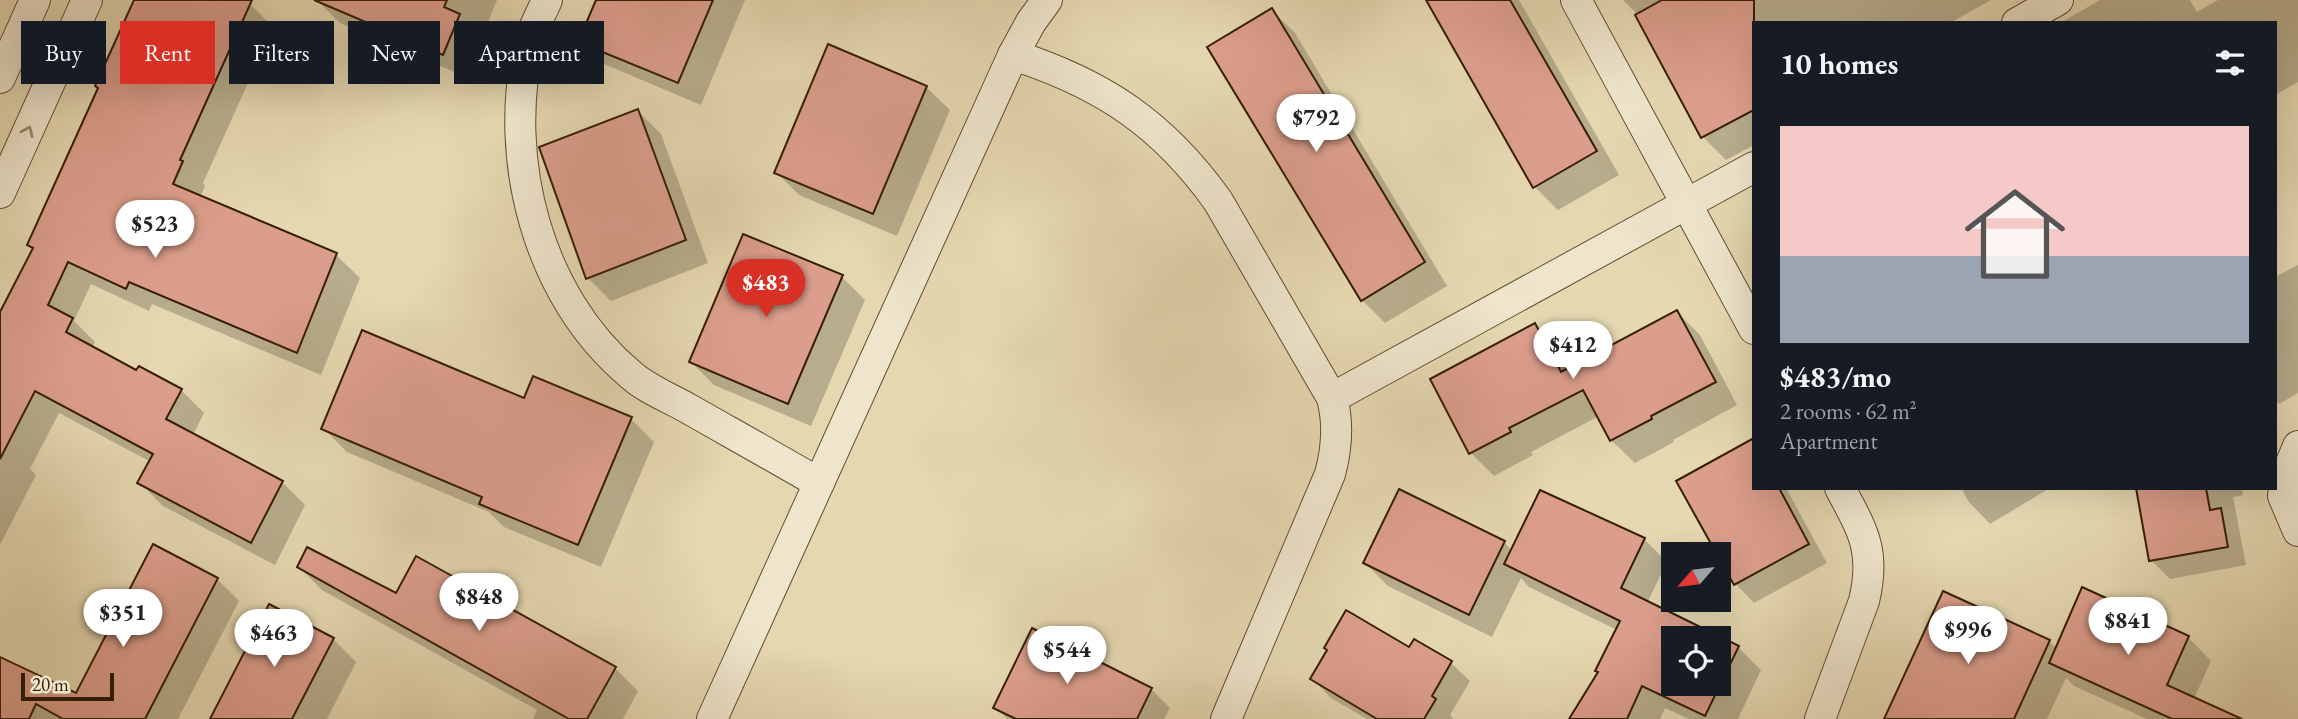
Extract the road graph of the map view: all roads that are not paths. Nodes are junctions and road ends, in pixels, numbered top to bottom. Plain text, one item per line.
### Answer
1 (35, 0) edge
2 (87, 0) edge
3 (547, 0) edge
4 (1046, 0) edge
5 (1576, 0) edge
6 (2059, 0) edge
7 (2021, 21) edge
8 (1013, 55) junction
9 (0, 78) edge
10 (1752, 168) edge
11 (0, 193) edge
12 (1686, 204) junction
13 (1752, 325) edge
14 (1332, 398) junction
15 (2298, 446) edge
16 (819, 483) junction
17 (1841, 490) edge
18 (2298, 531) edge
19 (712, 719) edge
20 (1226, 719) edge
21 (1820, 719) edge

1 - 9 street
11 -> 2 street
3 - 16 street
4 - 8 street
5 - 12 street
6 - 7 street
8 - 14 street
8 - 16 street
10 - 12 street
12 - 13 street
12 - 14 street
14 - 20 street
15 - 18 street
16 - 19 street
17 - 21 street

